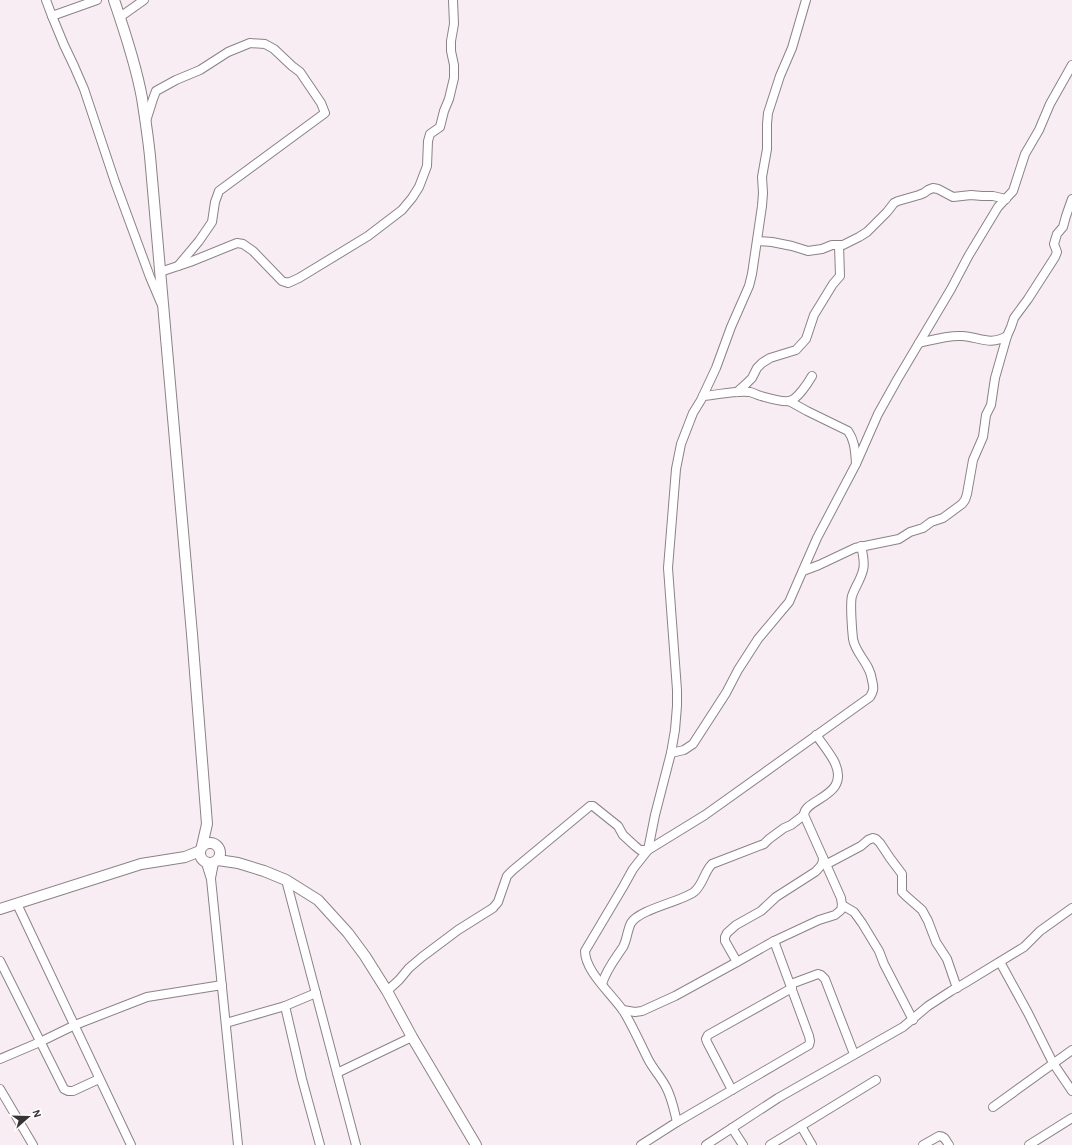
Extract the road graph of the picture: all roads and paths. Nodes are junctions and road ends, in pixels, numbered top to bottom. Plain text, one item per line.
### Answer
1 (46, 0) edge
2 (97, 0) edge
3 (114, 0) edge
4 (144, 0) edge
5 (453, 0) edge
6 (806, 0) edge
7 (52, 16) junction
8 (120, 17) junction
9 (1072, 65) edge
10 (146, 122) junction
11 (1006, 199) junction
12 (1072, 199) edge
13 (757, 241) junction
14 (839, 245) junction
15 (178, 266) junction
16 (160, 272) junction
17 (163, 306) junction
18 (1007, 336) junction
19 (919, 343) junction
20 (812, 376) dead end
21 (737, 392) junction
22 (703, 396) junction
23 (789, 401) junction
24 (856, 464) junction
25 (861, 546) junction
26 (803, 571) junction
27 (816, 734) junction
28 (671, 753) junction
29 (804, 815) junction
30 (648, 850) junction
31 (210, 855) junction
32 (825, 861) junction
33 (286, 880) junction
34 (17, 904) junction
35 (842, 905) junction
36 (1072, 908) edge
37 (0, 909) edge
38 (774, 941) junction
39 (0, 962) edge
40 (737, 962) junction
41 (1000, 962) junction
42 (602, 984) junction
43 (222, 985) junction
44 (791, 986) junction
45 (957, 988) junction
46 (387, 991) junction
47 (316, 993) junction
48 (285, 1006) junction
49 (623, 1010) junction
50 (912, 1020) junction
51 (226, 1023) junction
52 (75, 1025) junction
53 (412, 1037) junction
54 (40, 1042) junction
55 (1072, 1050) edge
56 (854, 1054) junction
57 (0, 1059) edge
58 (1053, 1064) junction
59 (337, 1073) junction
60 (100, 1079) junction
61 (876, 1080) dead end
62 (0, 1089) edge
63 (732, 1090) junction
64 (1072, 1091) edge
65 (993, 1107) dead end
66 (1072, 1118) edge
67 (678, 1122) junction
68 (801, 1126) junction
69 (732, 1128) junction
70 (33, 1145) edge
71 (131, 1145) edge
72 (238, 1145) edge
73 (320, 1145) edge
74 (356, 1145) edge
75 (476, 1145) edge
76 (641, 1145) edge
77 (706, 1145) edge
78 (743, 1145) edge
79 (770, 1145) edge
80 (812, 1145) edge
81 (923, 1145) edge
82 (949, 1145) edge
83 (1029, 1145) edge

1 - 7 street
2 - 7 street
3 - 8 main road
4 - 8 street
5 - 15 street
6 - 13 street
7 - 17 street
8 - 10 main road
9 - 11 street
10 - 15 street
10 - 16 main road
11 - 14 street
11 - 19 street
12 - 18 street
13 - 14 street
13 - 22 street
14 - 21 street
15 - 16 street
16 - 17 main road
17 - 31 main road
18 - 19 street
18 - 25 street
19 - 24 street
20 - 23 street
21 - 22 street
21 - 23 street
22 - 28 street
23 - 24 street
24 - 26 street
25 - 26 street
25 - 27 street
26 - 28 street
27 - 29 street
27 - 30 street
28 - 30 street
29 - 32 street
29 - 42 street
30 - 42 street
30 - 46 street
31 - 33 main road
31 - 34 main road
31 - 43 street
32 - 35 street
32 - 40 street
32 - 45 street
33 - 46 main road
33 - 47 street
34 - 37 main road
34 - 52 street
35 - 38 street
35 - 50 street
36 - 41 street
38 - 40 street
38 - 44 street
39 - 54 street
40 - 49 street
41 - 45 street
41 - 58 street
42 - 49 street
43 - 51 street
43 - 52 street
44 - 56 street
44 - 63 street
44 - 63 street
45 - 50 street
46 - 53 main road
47 - 48 street
47 - 59 street
48 - 51 street
48 - 73 street
49 - 67 street
50 - 56 street
51 - 72 street
52 - 54 street
52 - 60 street
53 - 59 street
53 - 75 main road
54 - 57 street
54 - 60 street
55 - 58 street
56 - 69 street
58 - 64 street
58 - 65 street
59 - 74 street
60 - 71 street
61 - 68 street
62 - 70 street
63 - 67 street
66 - 83 street
67 - 76 street
68 - 79 street
68 - 80 street
69 - 77 street
69 - 78 street
81 - 82 street

